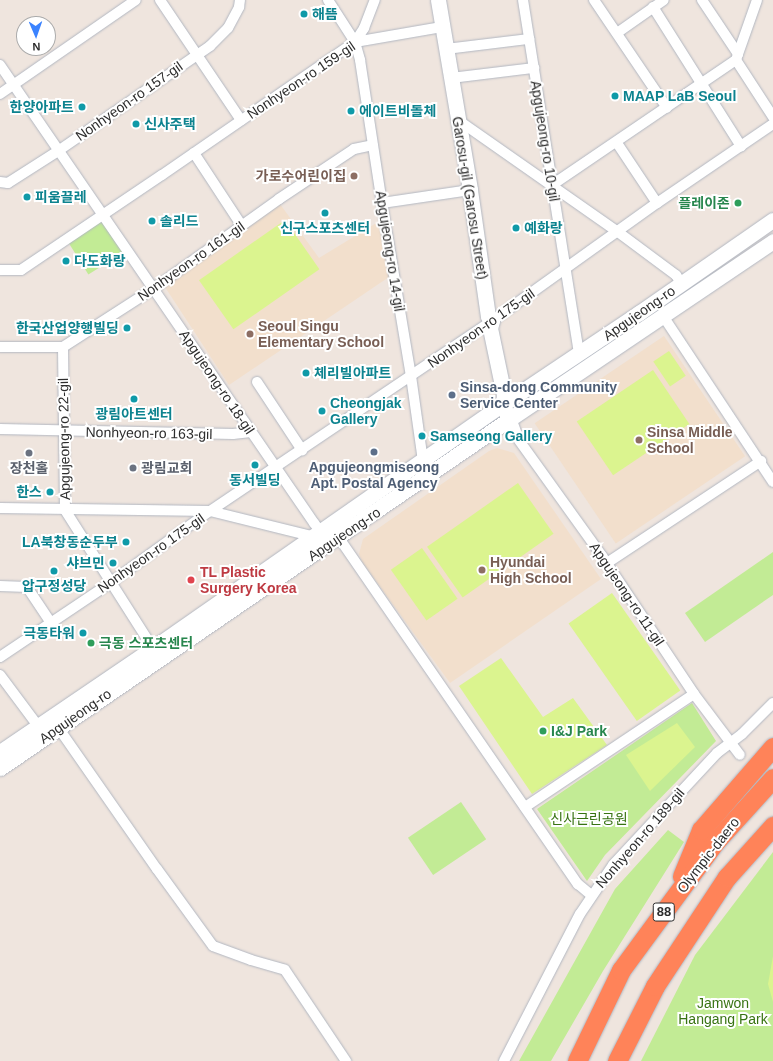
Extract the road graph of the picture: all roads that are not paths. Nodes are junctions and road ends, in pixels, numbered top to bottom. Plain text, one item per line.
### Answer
1 (136, 0) edge
2 (160, 0) edge
3 (240, 0) edge
4 (328, 0) edge
5 (374, 0) edge
6 (438, 0) edge
7 (523, 0) edge
8 (594, 0) edge
9 (664, 0) edge
10 (702, 0) edge
11 (757, 0) edge
12 (653, 7) junction
13 (442, 27) junction
14 (617, 33) junction
15 (529, 39) junction
16 (355, 42) junction
17 (446, 48) junction
18 (196, 54) junction
19 (737, 57) junction
20 (0, 65) edge
21 (534, 68) junction
22 (451, 78) junction
23 (703, 84) junction
24 (14, 85) junction
25 (0, 94) edge
26 (668, 108) junction
27 (773, 117) edge
28 (241, 120) junction
29 (458, 120) junction
30 (773, 124) edge
31 (617, 143) junction
32 (373, 145) junction
33 (741, 146) junction
34 (58, 151) junction
35 (194, 153) junction
36 (0, 182) edge
37 (552, 185) junction
38 (470, 190) junction
39 (382, 203) junction
40 (657, 203) junction
41 (103, 216) junction
42 (773, 220) edge
43 (242, 226) junction
44 (618, 232) junction
45 (773, 241) edge
46 (566, 269) junction
47 (0, 270) edge
48 (681, 283) junction
49 (153, 289) junction
50 (654, 303) junction
51 (663, 316) junction
52 (492, 321) junction
53 (0, 347) edge
54 (64, 347) junction
55 (579, 354) junction
56 (411, 376) junction
57 (257, 382) dead end
58 (504, 399) junction
59 (510, 426) junction
60 (0, 429) edge
61 (64, 432) junction
62 (251, 432) junction
63 (302, 450) junction
64 (759, 459) junction
65 (423, 461) junction
66 (276, 468) junction
67 (773, 482) edge
68 (0, 508) edge
69 (65, 510) junction
70 (210, 511) junction
71 (316, 534) junction
72 (339, 538) junction
73 (606, 563) junction
74 (110, 583) junction
75 (0, 586) edge
76 (51, 623) junction
77 (153, 648) junction
78 (0, 657) edge
79 (0, 675) edge
80 (694, 694) junction
81 (773, 703) edge
82 (56, 723) junction
83 (42, 732) junction
84 (730, 742) junction
85 (773, 746) edge
86 (0, 752) edge
87 (740, 756) dead end
88 (0, 768) edge
89 (773, 778) edge
90 (525, 807) junction
91 (773, 826) edge
92 (591, 895) junction
93 (671, 903) junction
94 (346, 1061) edge
95 (504, 1061) edge
96 (577, 1061) edge
97 (616, 1061) edge

1 - 24 street
2 - 18 street
3 - 18 street, Nonhyeon-ro 157-gil
4 - 16 street, Apgujeong-ro 14-gil
5 - 16 street
6 - 13 main road, Garosu-gil (Garosu Street)
7 - 15 street, Apgujeong-ro 10-gil
8 - 14 street
9 - 12 street
10 - 19 street
11 - 19 street
12 - 14 street
12 - 23 street
13 - 16 street, Nonhyeon-ro 159-gil
13 - 17 main road, Garosu-gil (Garosu Street)
14 - 26 street
15 - 17 street
15 - 21 street, Apgujeong-ro 10-gil
16 - 28 street, Nonhyeon-ro 159-gil
16 - 32 street, Apgujeong-ro 14-gil
17 - 22 main road, Garosu-gil (Garosu Street)
18 - 28 street
18 - 34 street, Nonhyeon-ro 157-gil
19 - 23 street
19 - 27 street
20 - 24 street, Apgujeong-ro 18-gil
21 - 22 street
21 - 37 street, Apgujeong-ro 10-gil
22 - 29 main road, Garosu-gil (Garosu Street)
23 - 26 street
23 - 33 street
24 - 25 street
24 - 34 street, Apgujeong-ro 18-gil
26 - 31 street
28 - 35 street, Nonhyeon-ro 159-gil
29 - 37 street
29 - 38 main road, Garosu-gil (Garosu Street)
30 - 33 street, Nonhyeon-ro 175-gil
31 - 37 street
31 - 40 street
32 - 39 street, Apgujeong-ro 14-gil
32 - 43 street, Nonhyeon-ro 161-gil
33 - 40 street, Nonhyeon-ro 175-gil
34 - 36 street, Nonhyeon-ro 157-gil
34 - 41 street, Apgujeong-ro 18-gil
35 - 41 street, Nonhyeon-ro 159-gil
35 - 43 street
37 - 44 street
37 - 46 street, Apgujeong-ro 10-gil
38 - 39 street
38 - 52 main road, Garosu-gil (Garosu Street)
39 - 56 street, Apgujeong-ro 14-gil
40 - 44 street, Nonhyeon-ro 175-gil
41 - 47 street, Nonhyeon-ro 159-gil
41 - 49 street, Apgujeong-ro 18-gil
42 - 48 main road, Apgujeong-ro
43 - 49 street, Nonhyeon-ro 161-gil
44 - 46 street, Nonhyeon-ro 175-gil
44 - 48 street
45 - 51 main road, Apgujeong-ro
46 - 52 street, Nonhyeon-ro 175-gil
46 - 55 street, Apgujeong-ro 10-gil
48 - 50 main road, Apgujeong-ro
49 - 54 street, Nonhyeon-ro 161-gil
49 - 62 street, Apgujeong-ro 18-gil
50 - 51 main road
50 - 55 main road, Apgujeong-ro
51 - 59 main road, Apgujeong-ro
51 - 64 street, Apgujeong-ro
52 - 56 street, Nonhyeon-ro 175-gil
52 - 58 main road, Garosu-gil (Garosu Street)
53 - 54 street
54 - 61 street, Apgujeong-ro 22-gil
55 - 58 main road, Apgujeong-ro
56 - 63 street, Nonhyeon-ro 175-gil
56 - 65 street, Apgujeong-ro 14-gil
57 - 63 street
58 - 59 main road
58 - 65 main road, Apgujeong-ro
59 - 72 main road, Apgujeong-ro
59 - 73 street, Apgujeong-ro 11-gil
60 - 61 street, Nonhyeon-ro 163-gil
61 - 62 street, Nonhyeon-ro 163-gil
61 - 69 street, Apgujeong-ro 22-gil
62 - 66 street, Apgujeong-ro 18-gil
63 - 66 street, Nonhyeon-ro 175-gil
64 - 67 street, Apgujeong-ro
64 - 73 street
65 - 71 main road, Apgujeong-ro
66 - 70 street, Nonhyeon-ro 175-gil
66 - 71 street, Apgujeong-ro 18-gil
68 - 69 street
69 - 70 street
69 - 74 street, Apgujeong-ro 22-gil
70 - 71 street
70 - 74 street, Nonhyeon-ro 175-gil
71 - 72 street
71 - 77 main road, Apgujeong-ro
72 - 82 main road, Apgujeong-ro
72 - 90 street
73 - 80 street, Apgujeong-ro 11-gil
74 - 76 street, Nonhyeon-ro 175-gil
74 - 77 street, Apgujeong-ro 22-gil
75 - 76 street
76 - 78 street, Nonhyeon-ro 175-gil
77 - 82 main road, Apgujeong-ro
79 - 83 street
80 - 84 street, Apgujeong-ro 11-gil
80 - 90 street
81 - 84 street, Nonhyeon-ro 189-gil
82 - 83 main road, Apgujeong-ro
82 - 94 street
83 - 86 main road, Apgujeong-ro
83 - 88 main road, Apgujeong-ro
84 - 87 street, Apgujeong-ro 11-gil
84 - 92 street, Nonhyeon-ro 189-gil
85 - 93 highway
89 - 93 highway, Olympic-daero / 88
90 - 92 street
91 - 97 highway, Olympic-daero / 88
92 - 95 street, Nonhyeon-ro 189-gil
93 - 96 highway, Olympic-daero / 88

